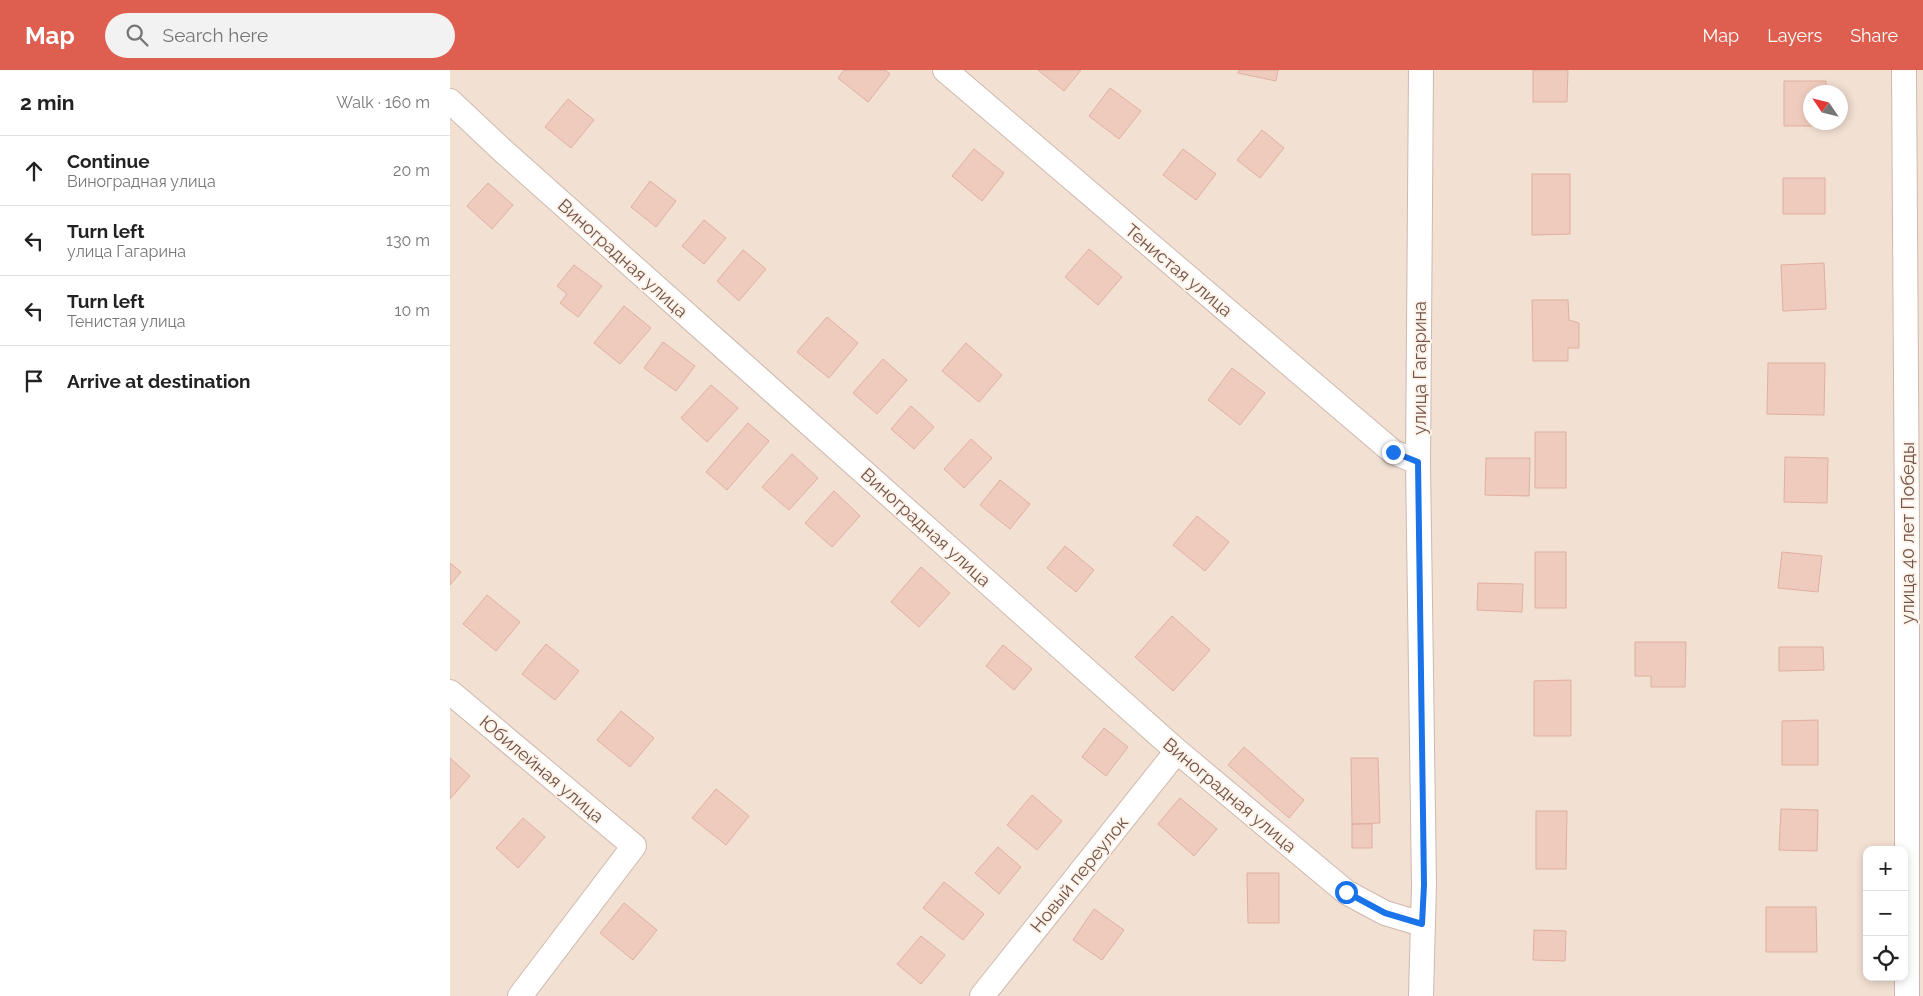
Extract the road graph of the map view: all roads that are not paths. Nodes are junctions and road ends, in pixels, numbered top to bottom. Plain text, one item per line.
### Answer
1 (945, 70) edge
2 (1421, 70) edge
3 (1904, 70) edge
4 (450, 101) edge
5 (1418, 462) junction
6 (450, 692) edge
7 (1177, 751) junction
8 (1422, 924) junction
9 (520, 996) edge
10 (982, 996) edge
11 (1421, 996) edge
12 (1907, 996) edge

1 - 5 street, Тенистая улица
2 - 5 street, улица Гагарина
3 - 12 street, улица 40 лет Победы
4 - 7 street, Виноградная улица
5 - 8 street, улица Гагарина
6 - 9 street, Юбилейная улица
7 - 8 street, Виноградная улица
7 - 10 street, Новый переулок
8 - 11 street, улица Гагарина

